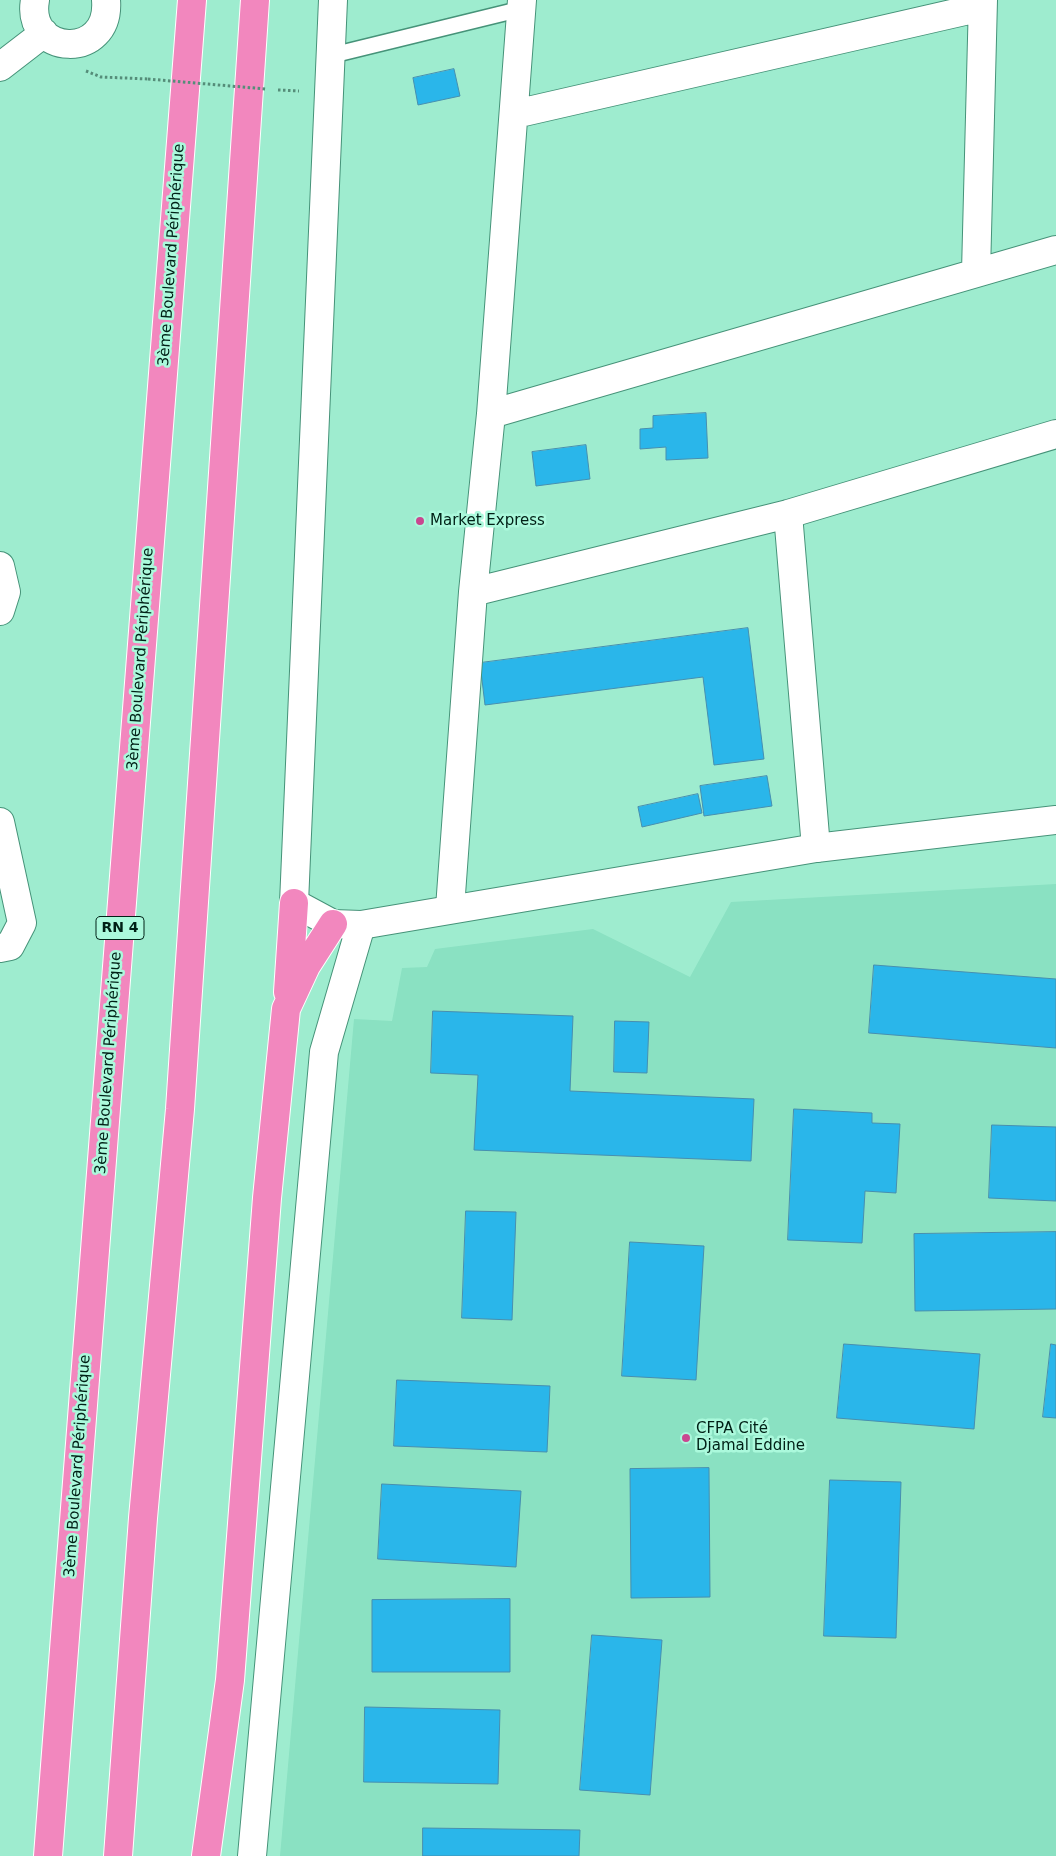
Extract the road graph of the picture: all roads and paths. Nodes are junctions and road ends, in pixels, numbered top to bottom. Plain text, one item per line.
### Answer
1 (35, 0) edge
2 (106, 0) edge
3 (192, 0) edge
4 (255, 0) edge
5 (333, 0) edge
6 (982, 4) edge
7 (522, 5) edge
8 (44, 34) junction
9 (329, 56) junction
10 (0, 67) edge
11 (102, 77) dead end
12 (308, 92) dead end
13 (515, 114) junction
14 (1056, 250) edge
15 (976, 272) junction
16 (491, 414) junction
17 (1056, 434) edge
18 (788, 514) junction
19 (0, 566) edge
20 (473, 592) junction
21 (0, 611) edge
22 (1056, 820) edge
23 (0, 822) edge
24 (816, 848) junction
25 (294, 903) junction
26 (450, 908) junction
27 (332, 924) junction
28 (361, 925) junction
29 (0, 948) edge
30 (286, 1009) junction
31 (48, 1856) edge
32 (118, 1856) edge
33 (206, 1856) edge
34 (252, 1856) edge

1 - 8 street
2 - 8 street
3 - 31 highway, 3ème Boulevard Périphérique / RN 4
4 - 32 highway
5 - 9 street
6 - 13 street
6 - 15 street
7 - 9 lane
7 - 13 street
8 - 10 street
9 - 25 street
11 - 12 path, bridge
13 - 16 street
14 - 15 street
15 - 16 street
16 - 20 street
17 - 18 street
18 - 20 street
18 - 24 street
19 - 21 street
20 - 26 street
22 - 24 street
23 - 29 street
24 - 26 street
25 - 27 street
25 - 30 highway
26 - 28 street
27 - 28 street
27 - 30 highway
28 - 34 street
30 - 33 highway

